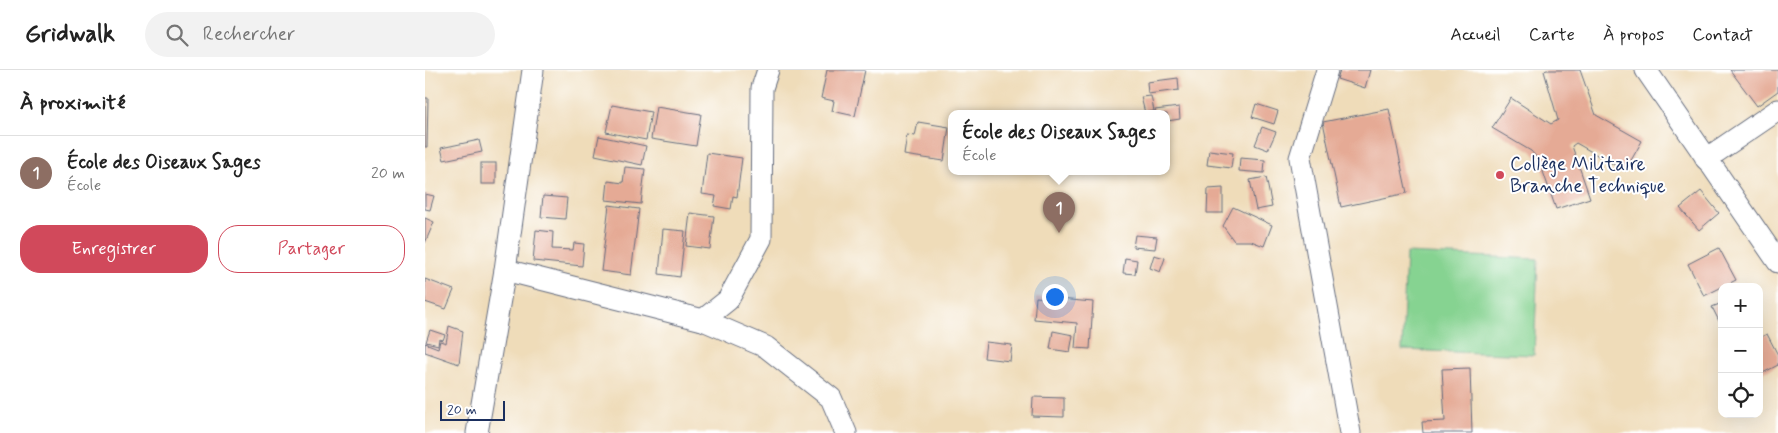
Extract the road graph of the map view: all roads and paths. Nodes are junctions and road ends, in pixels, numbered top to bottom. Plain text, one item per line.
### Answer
1 (533, 70) edge
2 (768, 70) edge
3 (1327, 70) edge
4 (1646, 70) edge
5 (1778, 110) edge
6 (1706, 159) junction
7 (1778, 262) edge
8 (505, 270) junction
9 (703, 320) junction
10 (477, 433) edge
11 (846, 433) edge
12 (1350, 433) edge

1 - 8 street
2 - 9 street
3 - 12 street
4 - 6 street
5 - 6 street
6 - 7 street
8 - 9 street
8 - 10 street
9 - 11 street

